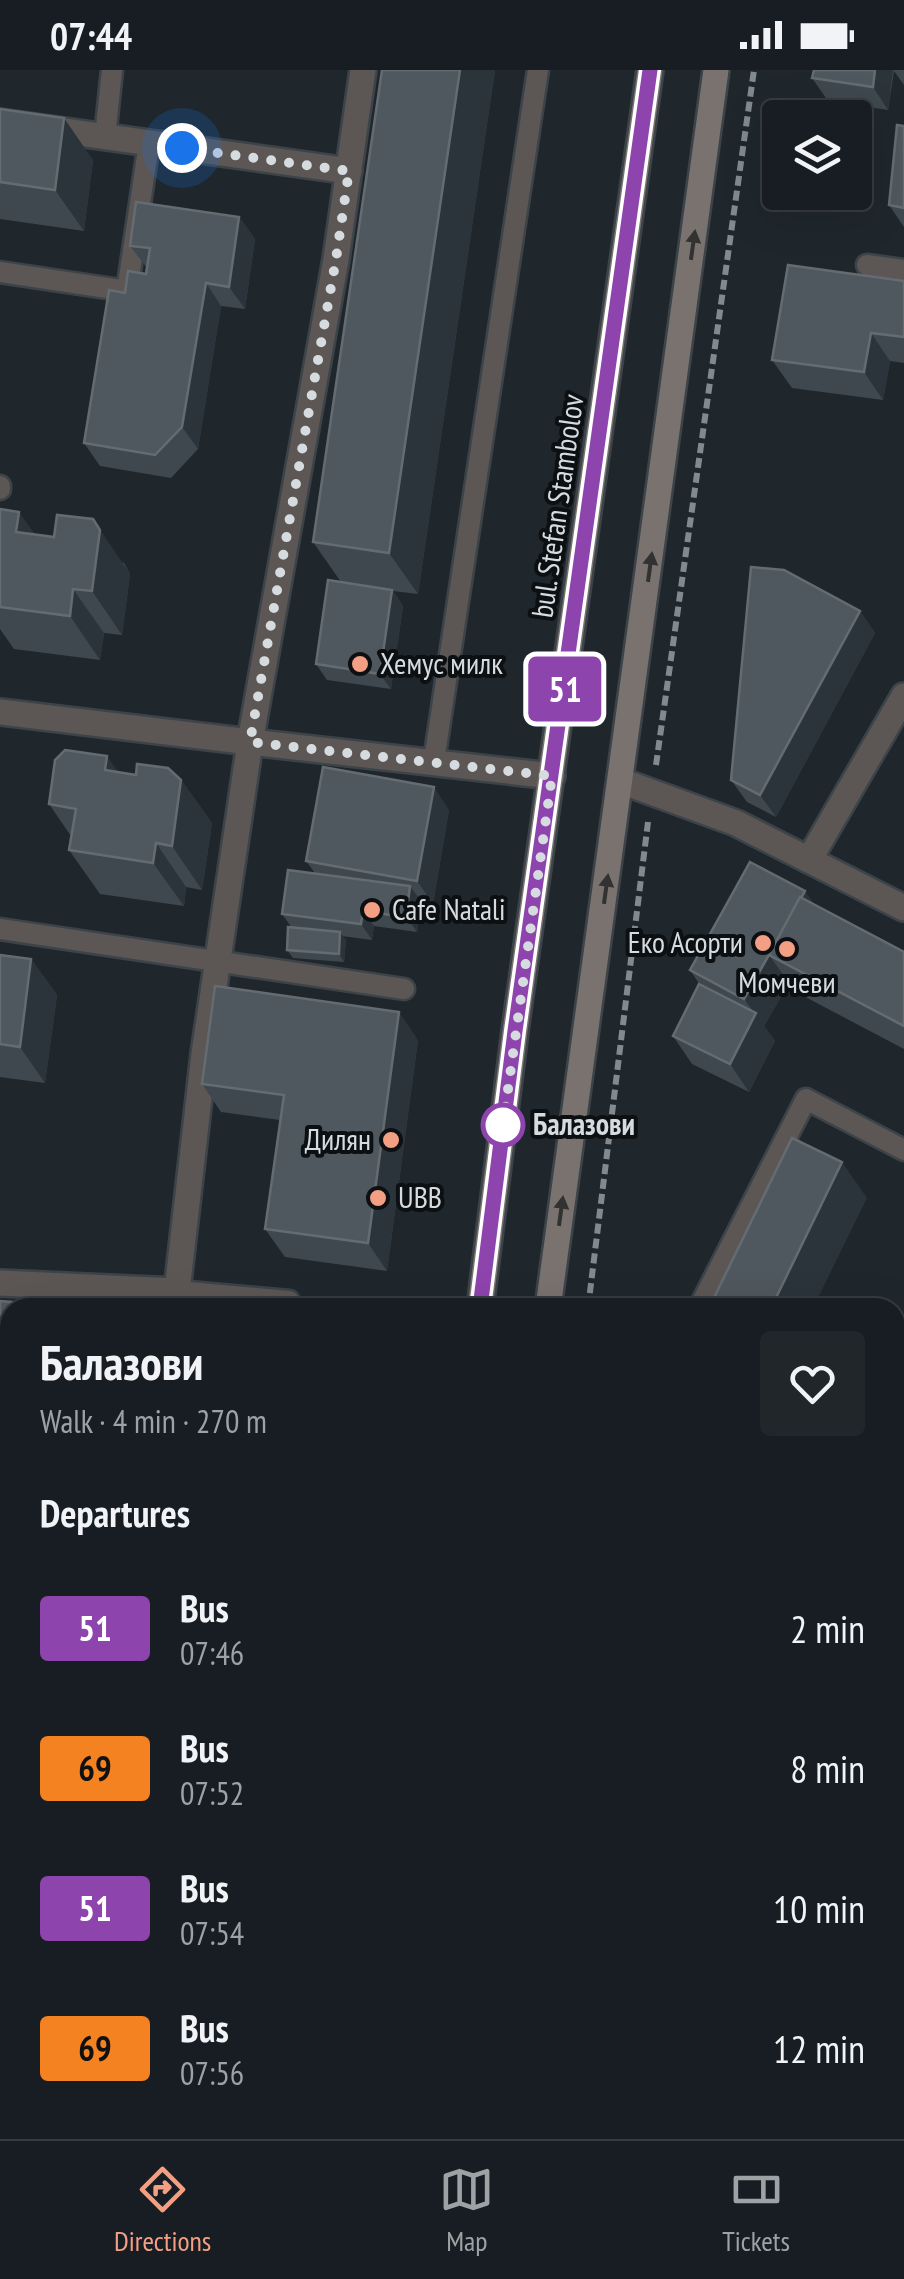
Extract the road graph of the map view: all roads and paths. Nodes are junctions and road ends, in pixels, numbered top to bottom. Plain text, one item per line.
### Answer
1 (112, 70) edge
2 (363, 70) edge
3 (538, 70) edge
4 (650, 70) edge
5 (716, 70) edge
6 (754, 70) edge
7 (0, 122) edge
8 (105, 137) junction
9 (149, 144) junction
10 (349, 171) junction
11 (867, 265) dead end
12 (904, 270) edge
13 (0, 272) edge
14 (904, 696) edge
15 (0, 712) edge
16 (250, 742) junction
17 (434, 761) junction
18 (552, 776) junction
19 (620, 781) junction
20 (652, 792) junction
21 (809, 860) junction
22 (904, 908) edge
23 (0, 929) edge
24 (217, 961) junction
25 (404, 990) dead end
26 (904, 1150) edge
27 (0, 1283) edge
28 (164, 1298) edge
29 (175, 1298) edge
30 (481, 1298) edge
31 (549, 1298) edge
32 (589, 1298) edge
33 (705, 1298) edge

1 - 8 lane
2 - 10 street
3 - 17 lane
4 - 18 main road, bul. Stefan Stambolov
19 -> 5 main road
6 - 20 path
7 - 8 street
8 - 9 street
9 - 10 street
9 - 13 lane
10 - 16 street
11 - 12 lane
14 - 21 street
15 - 16 street
16 - 17 street
16 - 24 street
17 - 18 street
18 - 30 main road, bul. Stefan Stambolov
19 - 20 street
31 -> 19 main road
20 - 21 street
20 - 32 path
21 - 22 street
23 - 24 lane
24 - 25 lane
24 - 29 street
26 - 33 lane
27 - 28 street

